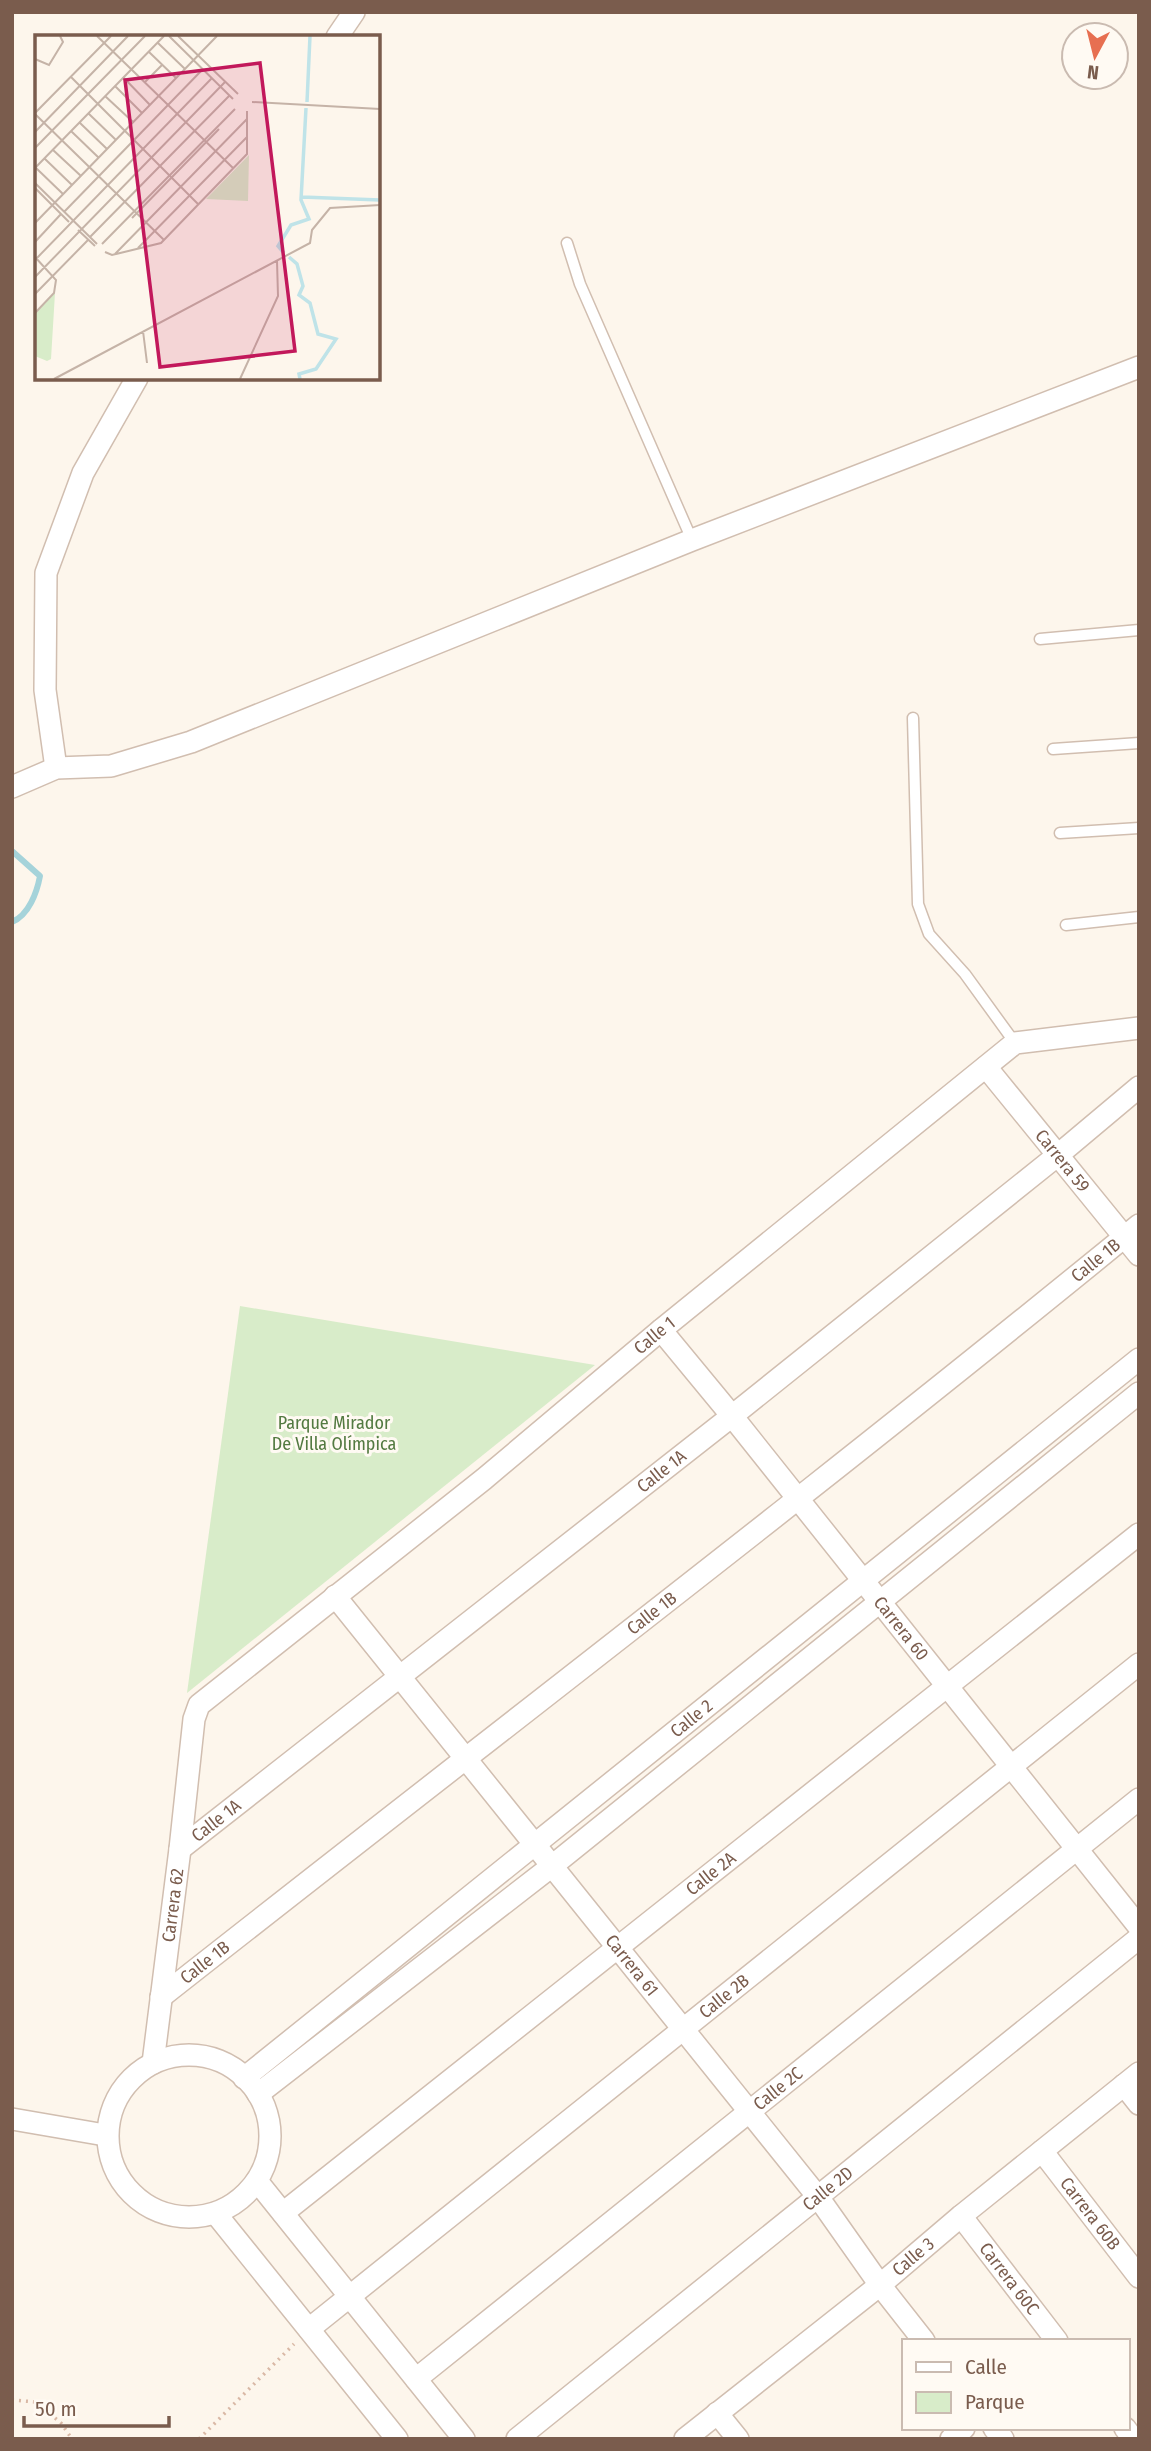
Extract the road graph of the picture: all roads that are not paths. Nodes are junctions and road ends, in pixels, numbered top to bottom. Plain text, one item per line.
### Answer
1 (354, 12) edge
2 (338, 35) edge
3 (567, 243) dead end
4 (1139, 367) edge
5 (136, 380) edge
6 (692, 540) junction
7 (1139, 630) edge
8 (1040, 639) dead end
9 (913, 718) dead end
10 (1139, 743) edge
11 (1053, 749) dead end
12 (56, 768) junction
13 (12, 788) edge
14 (1139, 828) edge
15 (1060, 834) dead end
16 (1139, 917) edge
17 (1066, 925) dead end
18 (1139, 1028) edge
19 (1015, 1043) junction
20 (986, 1067) junction
21 (1139, 1087) edge
22 (1058, 1155) junction
23 (1131, 1231) edge
24 (1139, 1255) edge
25 (661, 1331) junction
26 (1139, 1359) edge
27 (1139, 1393) edge
28 (732, 1416) junction
29 (799, 1500) junction
30 (1139, 1534) edge
31 (865, 1582) junction
32 (335, 1595) junction
33 (881, 1603) junction
34 (1139, 1664) edge
35 (400, 1676) junction
36 (947, 1686) junction
37 (199, 1705) joint
38 (465, 1757) junction
39 (1011, 1766) junction
40 (1139, 1799) edge
41 (534, 1843) junction
42 (180, 1849) junction
43 (1077, 1849) junction
44 (552, 1866) junction
45 (1139, 1927) edge
46 (1139, 1938) edge
47 (618, 1947) junction
48 (162, 1997) junction
49 (683, 2029) junction
50 (153, 2063) junction
51 (1131, 2079) edge
52 (251, 2086) junction
53 (1139, 2104) edge
54 (749, 2111) junction
55 (12, 2119) edge
56 (105, 2135) junction
57 (1042, 2151) junction
58 (257, 2181) junction
59 (818, 2197) junction
60 (283, 2213) junction
61 (216, 2214) junction
62 (961, 2216) junction
63 (1139, 2277) edge
64 (880, 2285) junction
65 (350, 2296) junction
66 (309, 2329) junction
67 (923, 2339) edge
68 (1055, 2339) edge
69 (416, 2379) junction
70 (717, 2413) junction
71 (397, 2439) edge
72 (464, 2439) edge
73 (517, 2439) edge
74 (685, 2439) edge
75 (738, 2439) edge

1 - 2 street
3 - 6 lane
4 - 6 street
5 - 12 street
6 - 12 street
7 - 8 lane
9 - 19 lane
10 - 11 lane
12 - 13 street
14 - 15 lane
16 - 17 lane
18 - 19 street
19 - 20 street, Calle 1
20 - 22 street, Carrera 59
20 - 25 street, Calle 1
21 - 22 street, Calle 1A
22 - 23 street, Carrera 59
22 - 28 street, Calle 1A
23 - 24 street, Carrera 59
23 - 29 street, Calle 1B
25 - 28 street, Carrera 60
25 - 32 street, Calle 1
26 - 31 street, Calle 2
27 - 33 street, Calle 2
28 - 29 street, Carrera 60
28 - 35 street, Calle 1A
29 - 31 street, Carrera 60
29 - 38 street, Calle 1B
30 - 36 street, Calle 2A
31 - 33 street, Carrera 60
31 - 41 street, Calle 2
32 - 35 street, Carrera 61
32 - 37 street, Calle 1
33 - 36 street, Carrera 60
33 - 44 street, Calle 2
34 - 39 street, Calle 2B
35 - 38 street, Carrera 61
35 - 42 street, Calle 1A
36 - 39 street, Carrera 60
36 - 47 street, Calle 2A
37 - 42 street, Carrera 62
38 - 41 street, Carrera 61
38 - 48 street, Calle 1B
39 - 43 street, Carrera 60
39 - 49 street, Calle 2B
40 - 43 street, Calle 2C
41 - 44 street, Carrera 61
41 - 52 street, Calle 2
42 - 48 street, Carrera 62
43 - 45 street, Carrera 60
43 - 54 street, Calle 2C
44 - 47 street, Carrera 61
44 - 52 street, Calle 2
46 - 59 street, Calle 2D
47 - 49 street, Carrera 61
47 - 60 street, Calle 2A
48 - 50 street, Carrera 62
49 - 54 street, Carrera 61
49 - 65 street, Calle 2B
50 - 52 street
50 - 56 street
51 - 53 street
51 - 57 street, Calle 3
52 - 58 street
54 - 59 street, Carrera 61
54 - 69 street, Calle 2C
55 - 56 street
56 - 61 street
57 - 62 street, Calle 3
57 - 63 street, Carrera 60B
58 - 60 street
58 - 61 street
59 - 64 street, Carrera 61
59 - 73 street, Calle 2D
60 - 65 street
61 - 66 street
62 - 64 street, Calle 3
62 - 68 street, Carrera 60C
64 - 67 street, Carrera 61
64 - 70 street, Calle 3
65 - 66 street, Calle 2B
65 - 69 street
66 - 71 street
69 - 72 street
70 - 74 street, Calle 3
70 - 75 street

